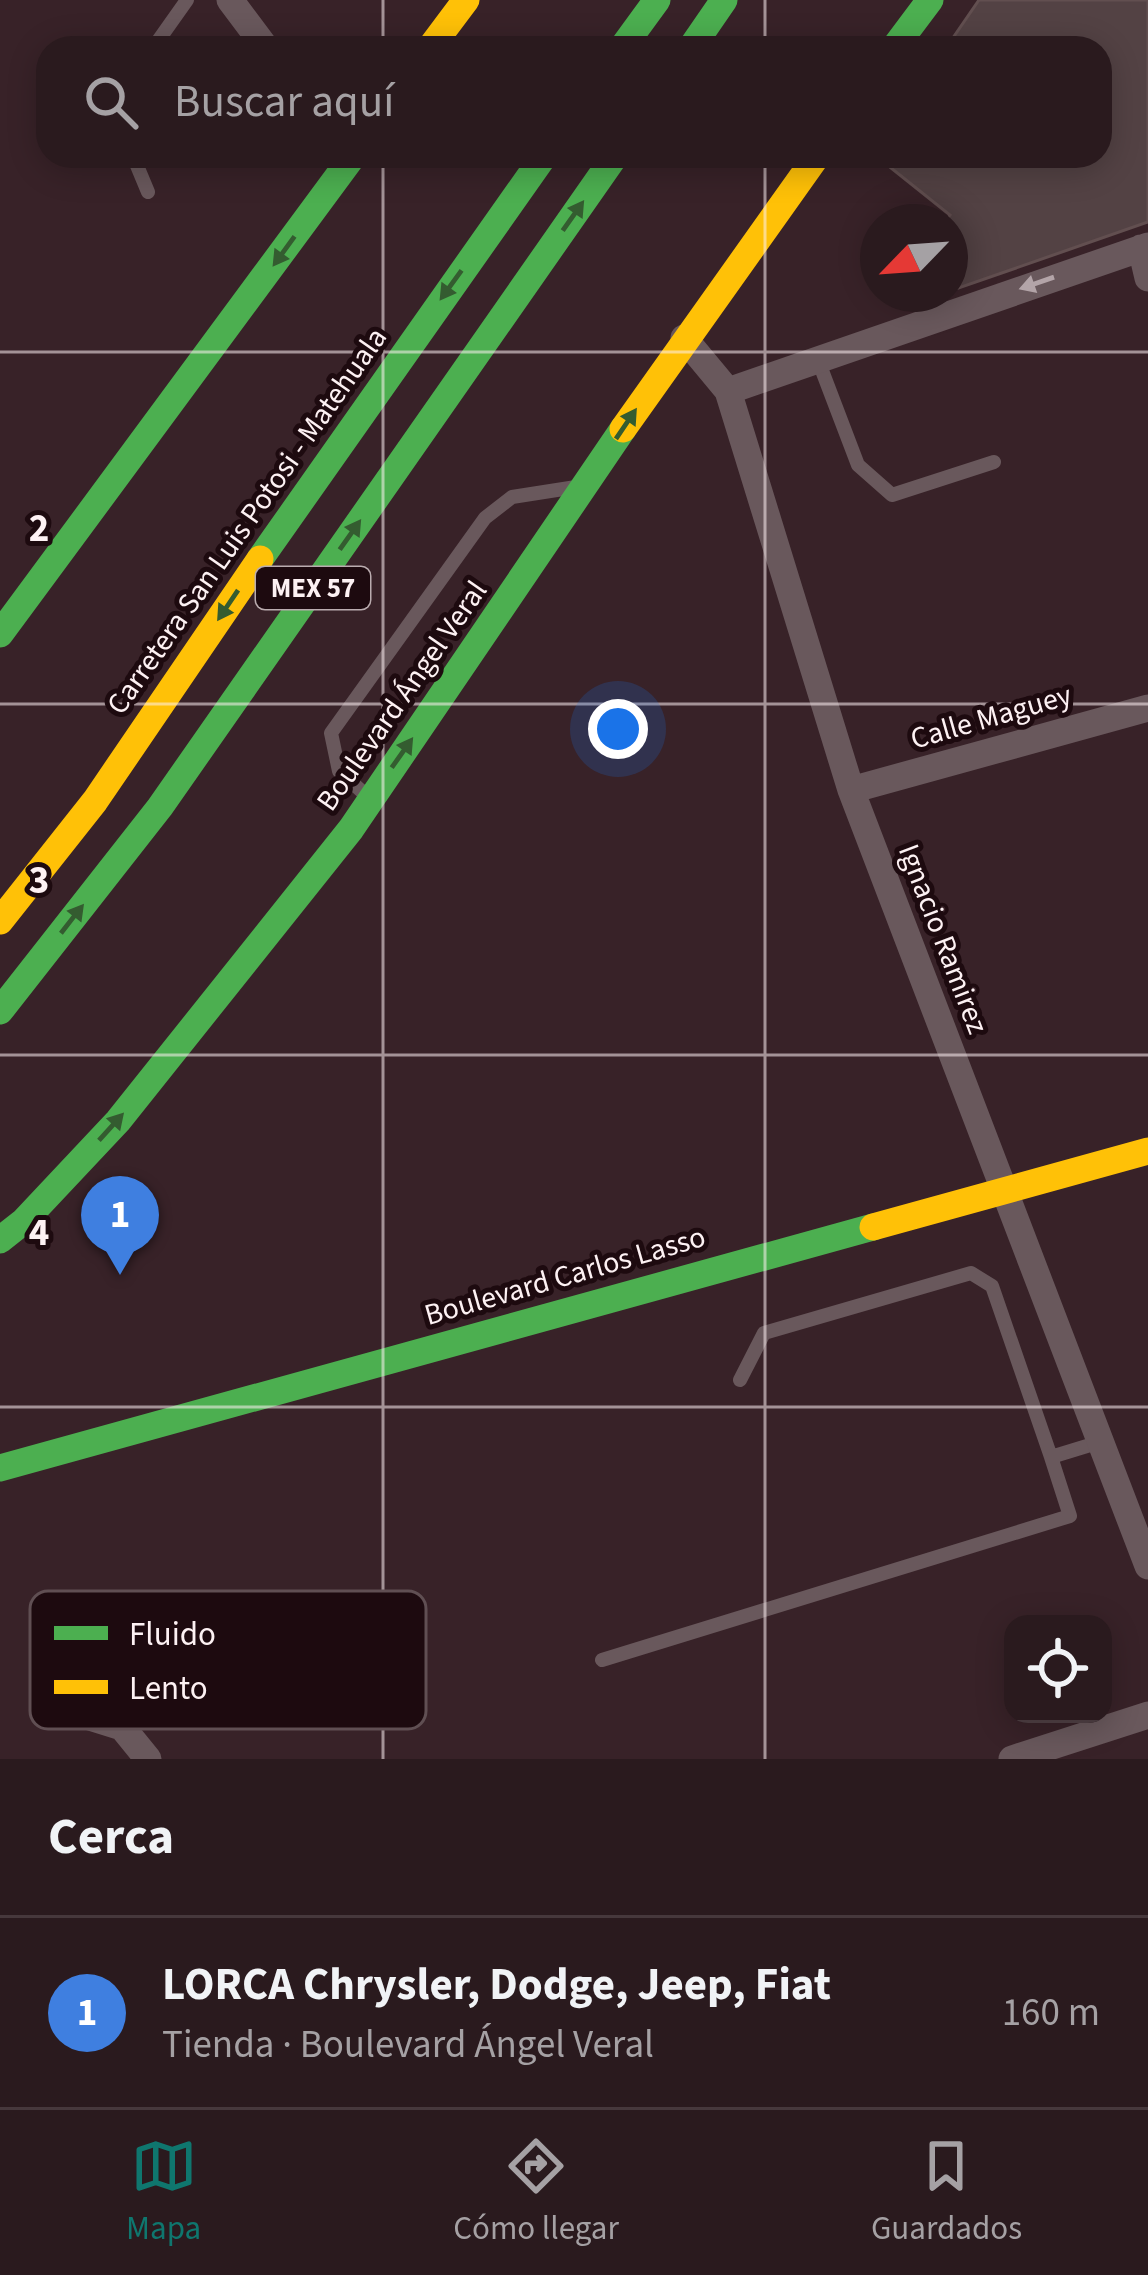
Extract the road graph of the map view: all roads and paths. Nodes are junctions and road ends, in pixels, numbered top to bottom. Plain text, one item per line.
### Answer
1 (187, 0) edge
2 (230, 0) edge
3 (466, 0) edge
4 (657, 0) edge
5 (724, 0) edge
6 (930, 0) edge
7 (162, 36) edge
8 (257, 36) edge
9 (439, 36) edge
10 (631, 36) edge
11 (699, 36) edge
12 (903, 36) edge
13 (139, 168) edge
14 (343, 168) edge
15 (535, 168) edge
16 (607, 168) edge
17 (808, 168) edge
18 (148, 192) dead end
19 (1144, 247) edge
20 (1148, 278) edge
21 (684, 338) junction
22 (818, 360) junction
23 (728, 391) junction
24 (994, 463) dead end
25 (584, 485) junction
26 (0, 634) edge
27 (1148, 708) edge
28 (851, 790) junction
29 (370, 800) junction
30 (95, 801) junction
31 (19, 855) dead end
32 (0, 921) edge
33 (0, 1011) edge
34 (1148, 1151) edge
35 (1004, 1191) junction
36 (0, 1240) edge
37 (740, 1380) dead end
38 (1100, 1442) junction
39 (1052, 1457) junction
40 (0, 1468) edge
41 (1148, 1566) edge
42 (602, 1660) dead end
43 (1148, 1715) edge
44 (124, 1729) edge
45 (148, 1759) edge
46 (1012, 1759) edge

1 - 7 lane
2 - 8 street
3 - 9 main road
4 - 10 main road
5 - 11 main road
6 - 12 main road
13 - 18 lane
14 -> 26 main road
15 -> 30 main road, Carretera San Luis Potosi - Matehuala / MEX 57
33 -> 16 main road, MEX 57
17 - 21 main road, Boulevard Ángel Veral
19 - 20 street
19 -> 22 street
21 - 23 street, Ignacio Ramirez
25 -> 21 main road, Boulevard Ángel Veral
22 - 23 street
22 - 24 lane
23 - 28 street, Ignacio Ramirez
29 -> 25 main road, Boulevard Ángel Veral
25 - 29 lane
27 - 28 street, Calle Maguey
28 - 35 street, Ignacio Ramirez
36 -> 29 main road, Boulevard Ángel Veral
30 - 31 main road
30 - 32 main road, Carretera San Luis Potosi - Matehuala / MEX 57
34 - 35 main road, Boulevard Carlos Lasso
35 - 38 street, Ignacio Ramirez
35 - 40 main road, Boulevard Carlos Lasso
37 - 39 lane
38 - 39 lane
38 - 41 street, Ignacio Ramirez
39 - 42 lane
43 - 46 street
44 - 45 street

